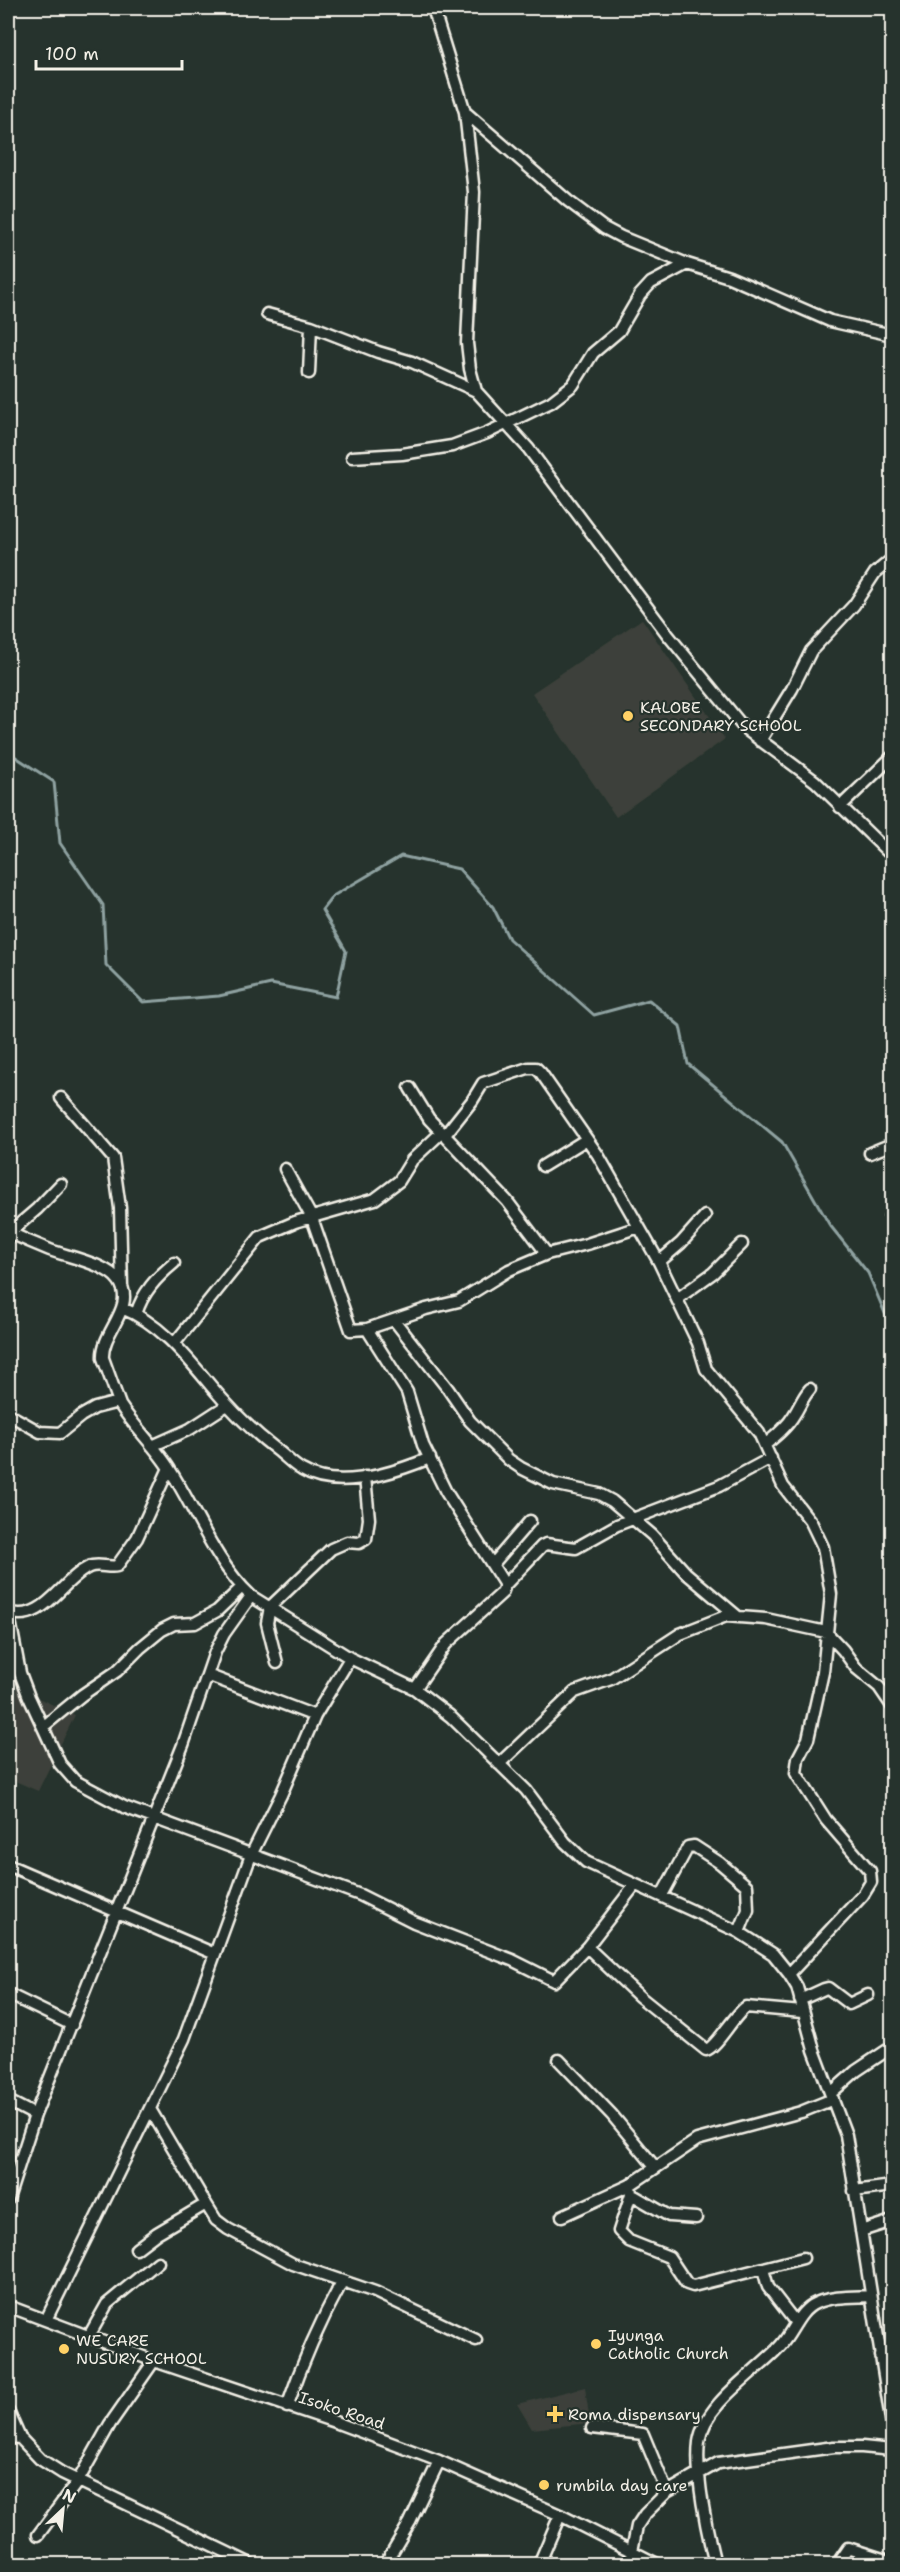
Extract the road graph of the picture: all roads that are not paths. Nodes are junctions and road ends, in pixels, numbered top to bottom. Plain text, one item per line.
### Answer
1 (433, 8) edge
2 (465, 112) junction
3 (687, 264) junction
4 (267, 314) dead end
5 (311, 326) junction
6 (892, 335) edge
7 (309, 373) dead end
8 (476, 391) junction
9 (507, 423) junction
10 (352, 457) dead end
11 (892, 560) edge
12 (760, 741) junction
13 (892, 757) edge
14 (840, 807) junction
15 (892, 856) edge
16 (410, 1088) dead end
17 (61, 1098) dead end
18 (443, 1134) junction
19 (586, 1139) junction
20 (892, 1144) edge
21 (870, 1153) dead end
22 (543, 1166) dead end
23 (285, 1169) dead end
24 (61, 1184) dead end
25 (705, 1216) dead end
26 (312, 1218) junction
27 (639, 1227) junction
28 (8, 1232) edge
29 (742, 1244) dead end
30 (547, 1254) junction
31 (659, 1262) junction
32 (174, 1263) dead end
33 (122, 1287) junction
34 (677, 1299) junction
35 (122, 1308) junction
36 (136, 1314) junction
37 (394, 1320) junction
38 (367, 1329) junction
39 (174, 1344) junction
40 (810, 1389) dead end
41 (118, 1402) junction
42 (227, 1405) junction
43 (8, 1414) edge
44 (766, 1444) junction
45 (152, 1446) junction
46 (430, 1458) junction
47 (771, 1458) junction
48 (169, 1468) junction
49 (365, 1477) junction
50 (632, 1519) junction
51 (530, 1521) dead end
52 (494, 1564) junction
53 (505, 1585) junction
54 (242, 1587) junction
55 (251, 1596) junction
56 (270, 1607) junction
57 (8, 1611) edge
58 (737, 1616) junction
59 (826, 1632) junction
60 (350, 1658) junction
61 (277, 1663) dead end
62 (207, 1675) junction
63 (415, 1689) junction
64 (892, 1706) edge
65 (315, 1716) junction
66 (44, 1726) junction
67 (499, 1764) junction
68 (154, 1818) junction
69 (251, 1855) junction
70 (8, 1865) edge
71 (635, 1885) junction
72 (662, 1895) junction
73 (116, 1912) junction
74 (739, 1932) junction
75 (587, 1947) junction
76 (215, 1954) junction
77 (789, 1974) junction
78 (8, 1994) edge
79 (868, 1995) dead end
80 (800, 2000) junction
81 (802, 2012) junction
82 (72, 2025) junction
83 (892, 2047) edge
84 (559, 2060) dead end
85 (832, 2096) junction
86 (8, 2102) edge
87 (150, 2109) junction
88 (35, 2115) junction
89 (655, 2167) junction
90 (892, 2186) edge
91 (631, 2190) junction
92 (854, 2191) junction
93 (8, 2199) edge
94 (206, 2204) junction
95 (562, 2216) dead end
96 (696, 2218) dead end
97 (892, 2221) edge
98 (861, 2231) junction
99 (136, 2248) dead end
100 (803, 2258) dead end
101 (158, 2262) dead end
102 (763, 2269) junction
103 (342, 2282) junction
104 (871, 2296) junction
105 (8, 2306) edge
106 (46, 2320) junction
107 (796, 2323) junction
108 (89, 2336) junction
109 (476, 2340) dead end
110 (892, 2354) edge
111 (880, 2356) junction
112 (154, 2361) junction
113 (287, 2407) junction
114 (8, 2411) edge
115 (892, 2426) edge
116 (592, 2428) dead end
117 (8, 2437) edge
118 (20, 2438) junction
119 (892, 2450) edge
120 (439, 2461) junction
121 (699, 2473) junction
122 (78, 2481) junction
123 (667, 2492) junction
124 (560, 2515) junction
125 (38, 2535) dead end
126 (632, 2551) junction
127 (892, 2562) edge
128 (251, 2565) edge
129 (385, 2565) edge
130 (539, 2565) edge
131 (657, 2565) edge
132 (715, 2565) edge
133 (837, 2565) edge

1 - 2 street
2 - 3 street
2 - 8 street
3 - 6 street
3 - 9 street
4 - 5 street
5 - 7 street
5 - 8 street
8 - 9 street
9 - 10 street
9 - 12 street
11 - 12 street
12 - 14 street
13 - 14 street
14 - 15 street
16 - 18 street
17 - 33 street
18 - 19 street
18 - 26 street
18 - 30 street
19 - 22 street
19 - 27 street
20 - 21 street
23 - 26 street
24 - 28 street
25 - 31 street
26 - 38 street
26 - 39 street
27 - 30 street
27 - 31 street
28 - 33 street
29 - 34 street
30 - 37 street
31 - 34 street
32 - 36 street
33 - 35 street
34 - 44 street
35 - 36 street
35 - 41 street
36 - 39 street
37 - 38 street
37 - 50 street
38 - 46 street
39 - 42 street
40 - 44 street
41 - 43 street
41 - 45 street
42 - 45 street
42 - 49 street
44 - 47 street
45 - 48 street
46 - 49 street
46 - 52 street
47 - 50 street
47 - 59 street
48 - 54 street
48 - 57 street
49 - 56 street
50 - 53 street
50 - 58 street
51 - 52 street
52 - 53 street
53 - 63 street
54 - 55 street
54 - 66 street
55 - 56 street
55 - 62 street
56 - 60 street
56 - 61 street
57 - 66 street
58 - 59 street
58 - 67 street
59 - 64 street
59 - 77 street
60 - 63 street
60 - 65 street
62 - 65 street
62 - 68 street
63 - 67 street
65 - 69 street
66 - 68 street
67 - 71 street
68 - 69 street
68 - 73 street
69 - 75 street
69 - 76 street
70 - 73 street
71 - 72 street
71 - 75 street
72 - 74 street
72 - 74 street
73 - 76 street
73 - 82 street
74 - 77 street
75 - 81 street
76 - 87 street
77 - 80 street
78 - 82 street
79 - 80 street
80 - 81 street
81 - 85 street
82 - 88 street
83 - 85 street
84 - 89 street
85 - 89 street
85 - 92 street
86 - 88 street
87 - 94 street
87 - 106 street
88 - 93 street
89 - 91 street
90 - 92 street
91 - 95 street
91 - 96 street
91 - 102 street
92 - 98 street
94 - 99 street
94 - 103 street
97 - 98 street
98 - 104 street
100 - 102 street
101 - 108 street
102 - 107 street
103 - 109 street
103 - 113 street
104 - 107 street
104 - 111 street
105 - 106 street, Isoko Road
106 - 108 street, Isoko Road
107 - 121 street
108 - 112 street, Isoko Road
110 - 111 street
111 - 115 street
112 - 113 street, Isoko Road
112 - 122 street
113 - 120 street, Isoko Road
114 - 118 street
116 - 123 street
117 - 118 street
118 - 122 street
119 - 121 street
120 - 124 street, Isoko Road
120 - 129 street
121 - 123 street
121 - 132 street
122 - 125 street
122 - 128 street
123 - 126 street
124 - 126 street, Isoko Road
124 - 130 street
126 - 131 street, Isoko Road
127 - 133 street

